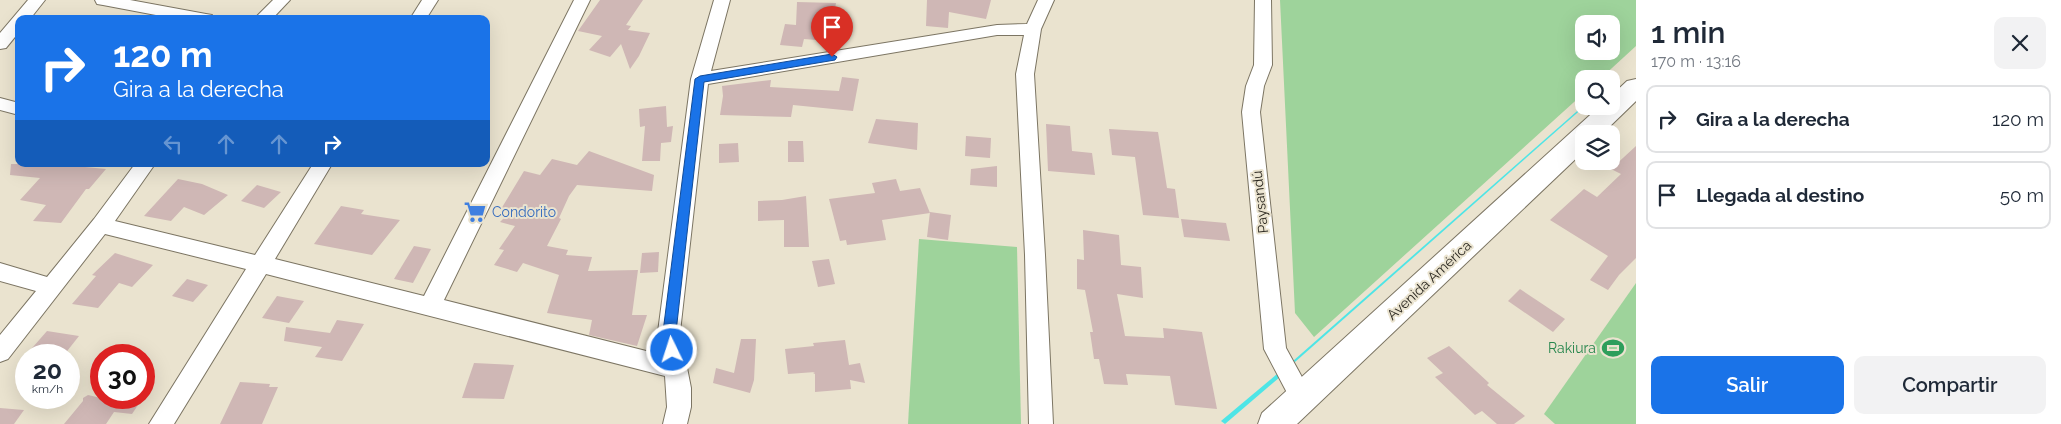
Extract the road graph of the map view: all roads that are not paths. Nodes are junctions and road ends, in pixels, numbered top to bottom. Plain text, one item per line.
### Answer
1 (37, 0) edge
2 (104, 0) edge
3 (282, 0) edge
4 (430, 0) edge
5 (582, 0) edge
6 (722, 0) edge
7 (1046, 0) edge
8 (1262, 0) edge
9 (24, 15) edge
10 (185, 15) edge
11 (266, 15) edge
12 (421, 15) edge
13 (15, 26) edge
14 (1033, 29) junction
15 (0, 44) edge
16 (700, 79) junction
17 (1636, 87) edge
18 (0, 104) edge
19 (15, 108) edge
20 (1596, 125) edge
21 (1575, 144) edge
22 (143, 167) edge
23 (321, 167) edge
24 (101, 225) junction
25 (260, 265) junction
26 (0, 272) edge
27 (51, 287) junction
28 (430, 306) junction
29 (0, 352) edge
30 (674, 368) junction
31 (1302, 399) junction
32 (161, 424) edge
33 (675, 424) edge
34 (1041, 424) edge
35 (1274, 424) edge

1 - 9 street
2 - 10 street
3 - 11 street
4 - 12 street
5 - 28 street
6 - 16 street
7 - 14 street
8 - 31 street, Paysandú
13 - 15 street
14 - 16 street
14 - 34 street
16 - 30 street
17 - 20 main road, Avenida América
18 - 19 street
21 - 31 main road, Avenida América
22 - 24 street
23 - 25 street
24 - 25 street
24 - 27 street
25 - 28 street
25 - 32 street
26 - 27 street
27 - 29 street
28 - 30 street
30 - 33 street
31 - 35 main road, Avenida América

